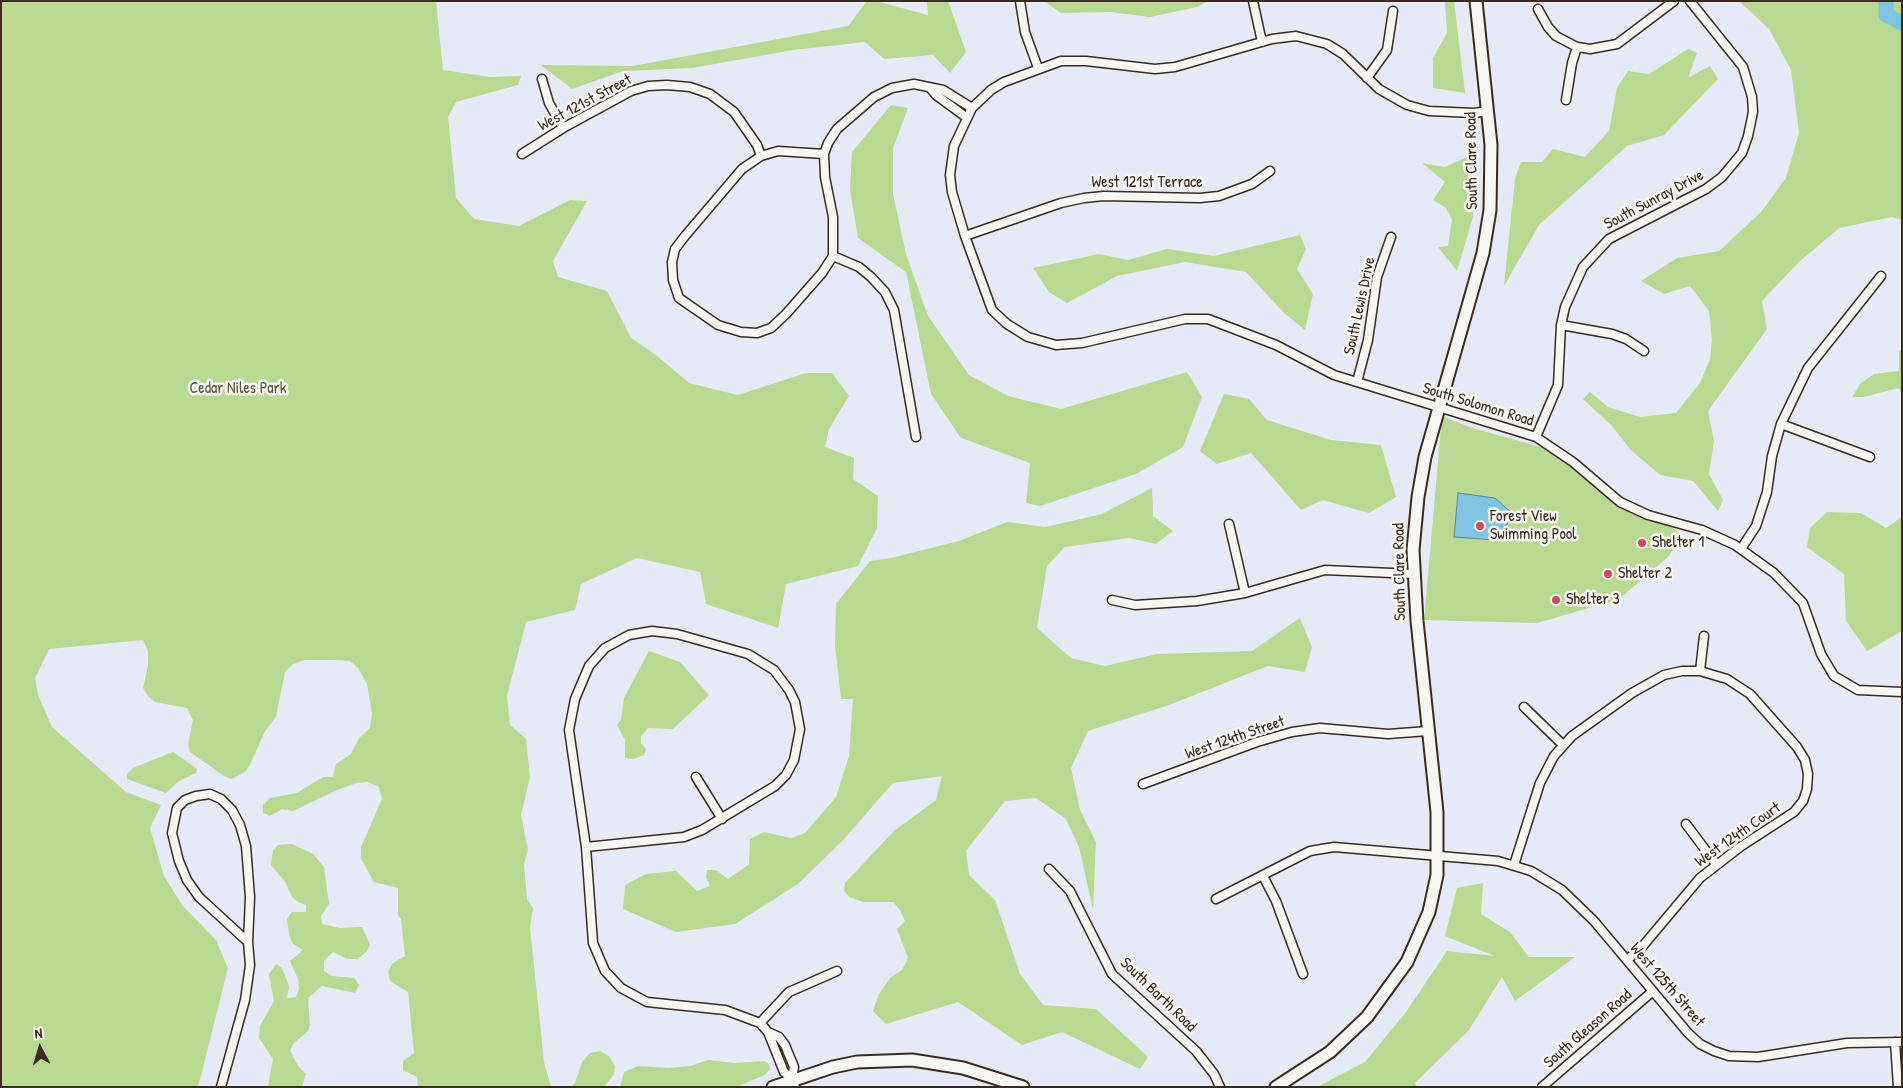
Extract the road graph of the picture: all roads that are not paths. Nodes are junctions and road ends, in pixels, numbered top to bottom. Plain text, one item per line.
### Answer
1 (1020, 1) edge
2 (1253, 1) edge
3 (1476, 1) edge
4 (1674, 1) edge
5 (1690, 1) edge
6 (1538, 9) dead end
7 (1393, 11) dead end
8 (1262, 42) junction
9 (1577, 47) junction
10 (1038, 68) junction
11 (542, 78) dead end
12 (1367, 78) junction
13 (930, 88) junction
14 (1566, 100) dead end
15 (972, 108) junction
16 (1488, 111) junction
17 (966, 117) junction
18 (563, 128) junction
19 (522, 154) dead end
20 (824, 154) junction
21 (761, 156) junction
22 (1270, 171) dead end
23 (965, 236) junction
24 (1391, 237) dead end
25 (833, 256) junction
26 (1881, 276) dead end
27 (1561, 325) junction
28 (1644, 351) dead end
29 (1357, 382) junction
30 (1440, 408) junction
31 (1781, 424) junction
32 (916, 437) dead end
33 (1536, 437) junction
34 (1870, 457) dead end
35 (1229, 524) dead end
36 (1741, 549) junction
37 (1414, 574) junction
38 (1245, 593) junction
39 (1112, 600) dead end
40 (1704, 636) dead end
41 (1700, 670) junction
42 (1902, 692) edge
43 (1524, 707) dead end
44 (1428, 732) junction
45 (1563, 745) junction
46 (696, 777) dead end
47 (1143, 784) dead end
48 (722, 819) junction
49 (1686, 824) dead end
50 (586, 848) junction
51 (1438, 857) junction
52 (1716, 864) junction
53 (1514, 865) junction
54 (1049, 869) dead end
55 (1263, 876) junction
56 (1216, 899) dead end
57 (248, 942) junction
58 (1627, 960) junction
59 (838, 971) dead end
60 (1303, 974) dead end
61 (1653, 991) junction
62 (760, 1023) junction
63 (768, 1032) junction
64 (1899, 1042) edge
65 (793, 1083) edge
66 (221, 1087) edge
67 (773, 1087) edge
68 (1023, 1087) edge
69 (1220, 1087) edge
70 (1276, 1087) edge
71 (1542, 1087) edge
72 (1898, 1087) edge

1 - 10 street
2 - 8 street
3 - 16 street, South Clare Road
4 - 9 street
5 - 27 street, South Sunray Drive
6 - 9 street
7 - 12 street
8 - 10 street
8 - 12 street
9 - 14 street
10 - 15 street
11 - 18 street
12 - 16 street
13 - 15 street
13 - 17 street
13 - 20 street
15 - 17 street
16 - 30 street, South Clare Road
17 - 23 street
18 - 19 street, West 121st Street
18 - 21 street, West 121st Street
20 - 21 street
20 - 25 street
21 - 25 street
22 - 23 street, West 121st Terrace
23 - 29 street, South Solomon Road
24 - 29 street, South Lewis Drive
25 - 32 street
26 - 31 street
27 - 28 street
27 - 33 street, South Sunray Drive
29 - 30 street, South Solomon Road
30 - 33 street, South Solomon Road
30 - 37 street, South Clare Road
31 - 34 street
31 - 36 street
33 - 36 street, South Solomon Road
35 - 38 street
36 - 42 street, South Solomon Road
37 - 38 street
37 - 44 street, South Clare Road
38 - 39 street
40 - 41 street
41 - 45 street, West 124th Court
41 - 52 street, West 124th Court
43 - 45 street
44 - 47 street, West 124th Street
44 - 51 street, South Clare Road
45 - 53 street, West 124th Court
46 - 48 street
48 - 50 street
48 - 50 street
49 - 52 street
50 - 62 street
51 - 53 street, West 125th Street
51 - 55 street, West 125th Street
51 - 70 street, South Clare Road
52 - 58 street, West 124th Court
53 - 58 street, West 125th Street
54 - 69 street, South Barth Road
55 - 56 street, West 125th Street
55 - 60 street
57 - 57 street
57 - 66 street
58 - 61 street, West 125th Street
59 - 62 street
61 - 64 street, West 125th Street
61 - 71 street, South Gleason Road
62 - 63 street
63 - 65 street
63 - 65 street
64 - 72 street
65 - 67 street
65 - 68 street

